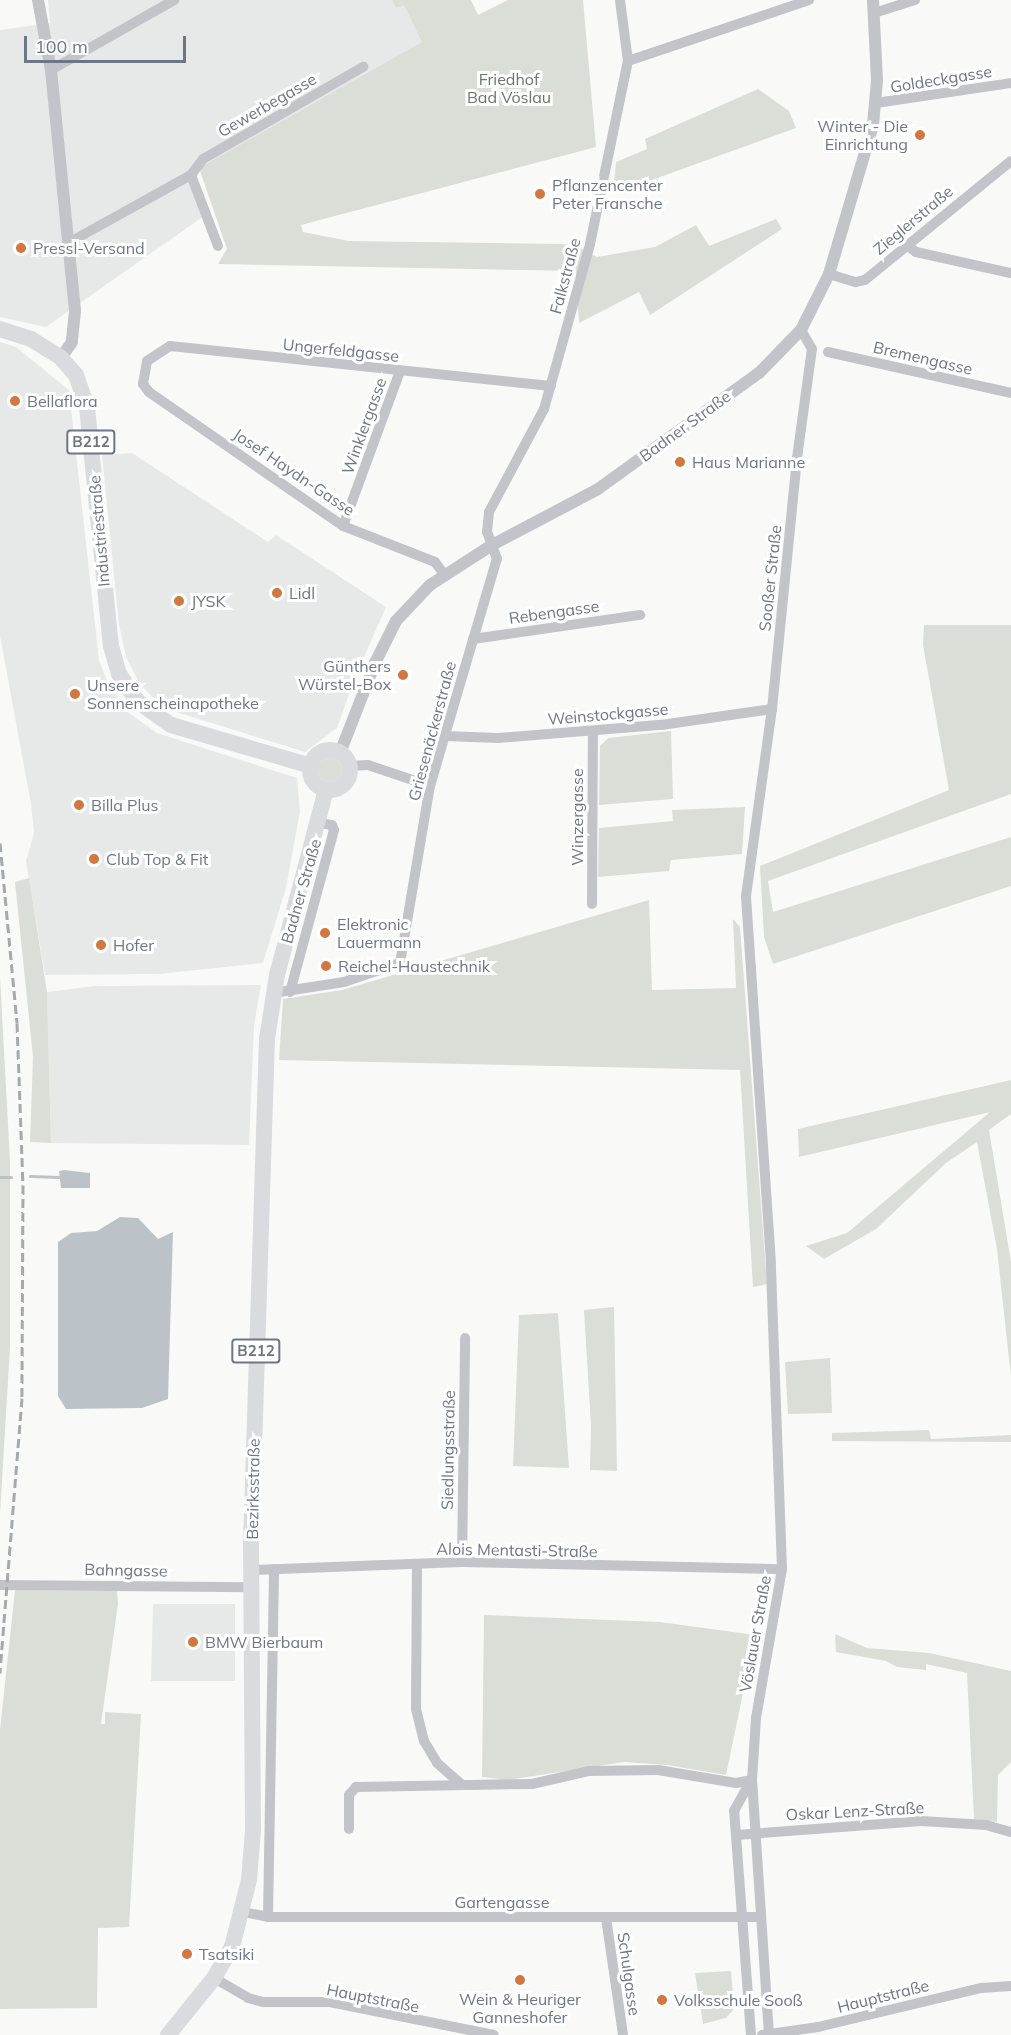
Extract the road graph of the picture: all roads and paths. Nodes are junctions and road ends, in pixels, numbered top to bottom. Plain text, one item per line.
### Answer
1 (38, 0) edge
2 (174, 0) edge
3 (620, 0) edge
4 (809, 0) edge
5 (873, 0) edge
6 (915, 0) edge
7 (874, 13) junction
8 (628, 61) junction
9 (363, 67) dead end
10 (51, 70) junction
11 (1011, 83) edge
12 (876, 103) junction
13 (1011, 161) edge
14 (191, 175) junction
15 (70, 242) junction
16 (218, 246) dead end
17 (909, 246) junction
18 (1011, 273) edge
19 (829, 274) junction
20 (0, 329) edge
21 (801, 330) junction
22 (828, 352) dead end
23 (61, 357) junction
24 (400, 371) junction
25 (142, 375) joint
26 (551, 386) junction
27 (1011, 393) edge
28 (343, 526) junction
29 (492, 545) junction
30 (444, 574) junction
31 (640, 615) dead end
32 (473, 639) junction
33 (772, 708) junction
34 (593, 731) junction
35 (445, 736) junction
36 (345, 759) junction
37 (311, 766) junction
38 (430, 786) junction
39 (326, 789) junction
40 (320, 822) junction
41 (756, 832) joint
42 (592, 904) dead end
43 (290, 992) junction
44 (273, 993) junction
45 (465, 1338) dead end
46 (462, 1562) junction
47 (417, 1564) junction
48 (274, 1569) junction
49 (782, 1569) junction
50 (252, 1570) junction
51 (0, 1585) edge
52 (252, 1587) junction
53 (752, 1780) junction
54 (462, 1785) junction
55 (349, 1829) dead end
56 (756, 1832) junction
57 (1011, 1832) edge
58 (736, 1835) junction
59 (243, 1912) junction
60 (268, 1917) junction
61 (761, 1917) junction
62 (606, 1918) junction
63 (740, 1918) junction
64 (214, 1978) junction
65 (1011, 1986) edge
66 (168, 2035) edge
67 (494, 2035) edge
68 (623, 2035) edge
69 (751, 2035) edge
70 (762, 2035) edge
71 (769, 2035) edge

1 - 10 street
2 - 10 street
3 - 8 street, Falkstraße
4 - 8 street
5 - 7 street, Badner Straße
6 - 7 street
7 - 12 street, Badner Straße
8 - 26 street, Falkstraße
9 - 14 street, Gewerbegasse
10 - 15 street
11 - 12 street, Goldeckgasse
12 - 19 street, Badner Straße
13 - 17 street, Zieglerstraße
14 - 15 street, Gewerbegasse
14 - 16 street
15 - 23 street
17 - 18 street
17 - 19 street, Zieglerstraße
19 - 21 street, Badner Straße
20 - 23 main road, B212
21 - 29 street, Badner Straße
21 - 33 street, Sooßer Straße
22 - 27 street, Bremengasse
23 - 37 main road, Industriestraße / B212
24 - 25 street, Ungerfeldgasse
24 - 26 street, Ungerfeldgasse
24 - 28 street, Winklergasse
25 - 28 street, Josef Haydn-Gasse
26 - 29 street, Falkstraße
28 - 30 street, Josef Haydn-Gasse
29 - 30 street, Badner Straße
29 - 32 street, Griesenäckerstraße
30 - 36 street, Badner Straße
31 - 32 street, Rebengasse
32 - 35 street, Griesenäckerstraße
33 - 34 street, Weinstockgasse
33 - 41 street, Sooßer Straße
34 - 35 street, Weinstockgasse
34 - 42 street, Winzergasse
35 - 38 street, Griesenäckerstraße
36 - 37 main road
36 - 38 street
36 - 39 main road
37 - 39 main road
38 - 43 street, Griesenäckerstraße
39 - 40 main road, Badner Straße / B212
40 - 43 street
40 - 44 main road, Badner Straße / B212
41 - 49 street, Vöslauer Straße
43 - 44 street
44 - 50 main road, Bezirksstraße / B212
45 - 46 street, Siedlungsstraße
46 - 47 street, Alois Mentasti-Straße
46 - 49 street, Alois Mentasti-Straße
47 - 48 street, Alois Mentasti-Straße
47 - 54 street
48 - 50 street, Alois Mentasti-Straße
48 - 60 street
49 - 53 street, Vöslauer Straße
50 - 52 main road, Bezirksstraße / B212
51 - 52 street, Bahngasse
52 - 59 main road, Bezirksstraße / B212
53 - 54 street
53 - 56 street, Vöslauer Straße
53 - 58 street, Vöslauer Straße
54 - 55 street
56 - 57 street, Oskar Lenz-Straße
56 - 58 street, Oskar Lenz-Straße
56 - 61 street, Vöslauer Straße
58 - 63 street, Vöslauer Straße
59 - 60 street, Gartengasse
59 - 64 main road, Bezirksstraße / B212
60 - 62 street, Gartengasse
61 - 63 street, Gartengasse
61 - 71 street, Vöslauer Straße
62 - 63 street, Gartengasse
62 - 68 street, Schulgasse
63 - 69 street, Vöslauer Straße
64 - 66 main road, B212
64 - 67 street, Hauptstraße
65 - 71 street, Hauptstraße
70 - 71 street, Hauptstraße

